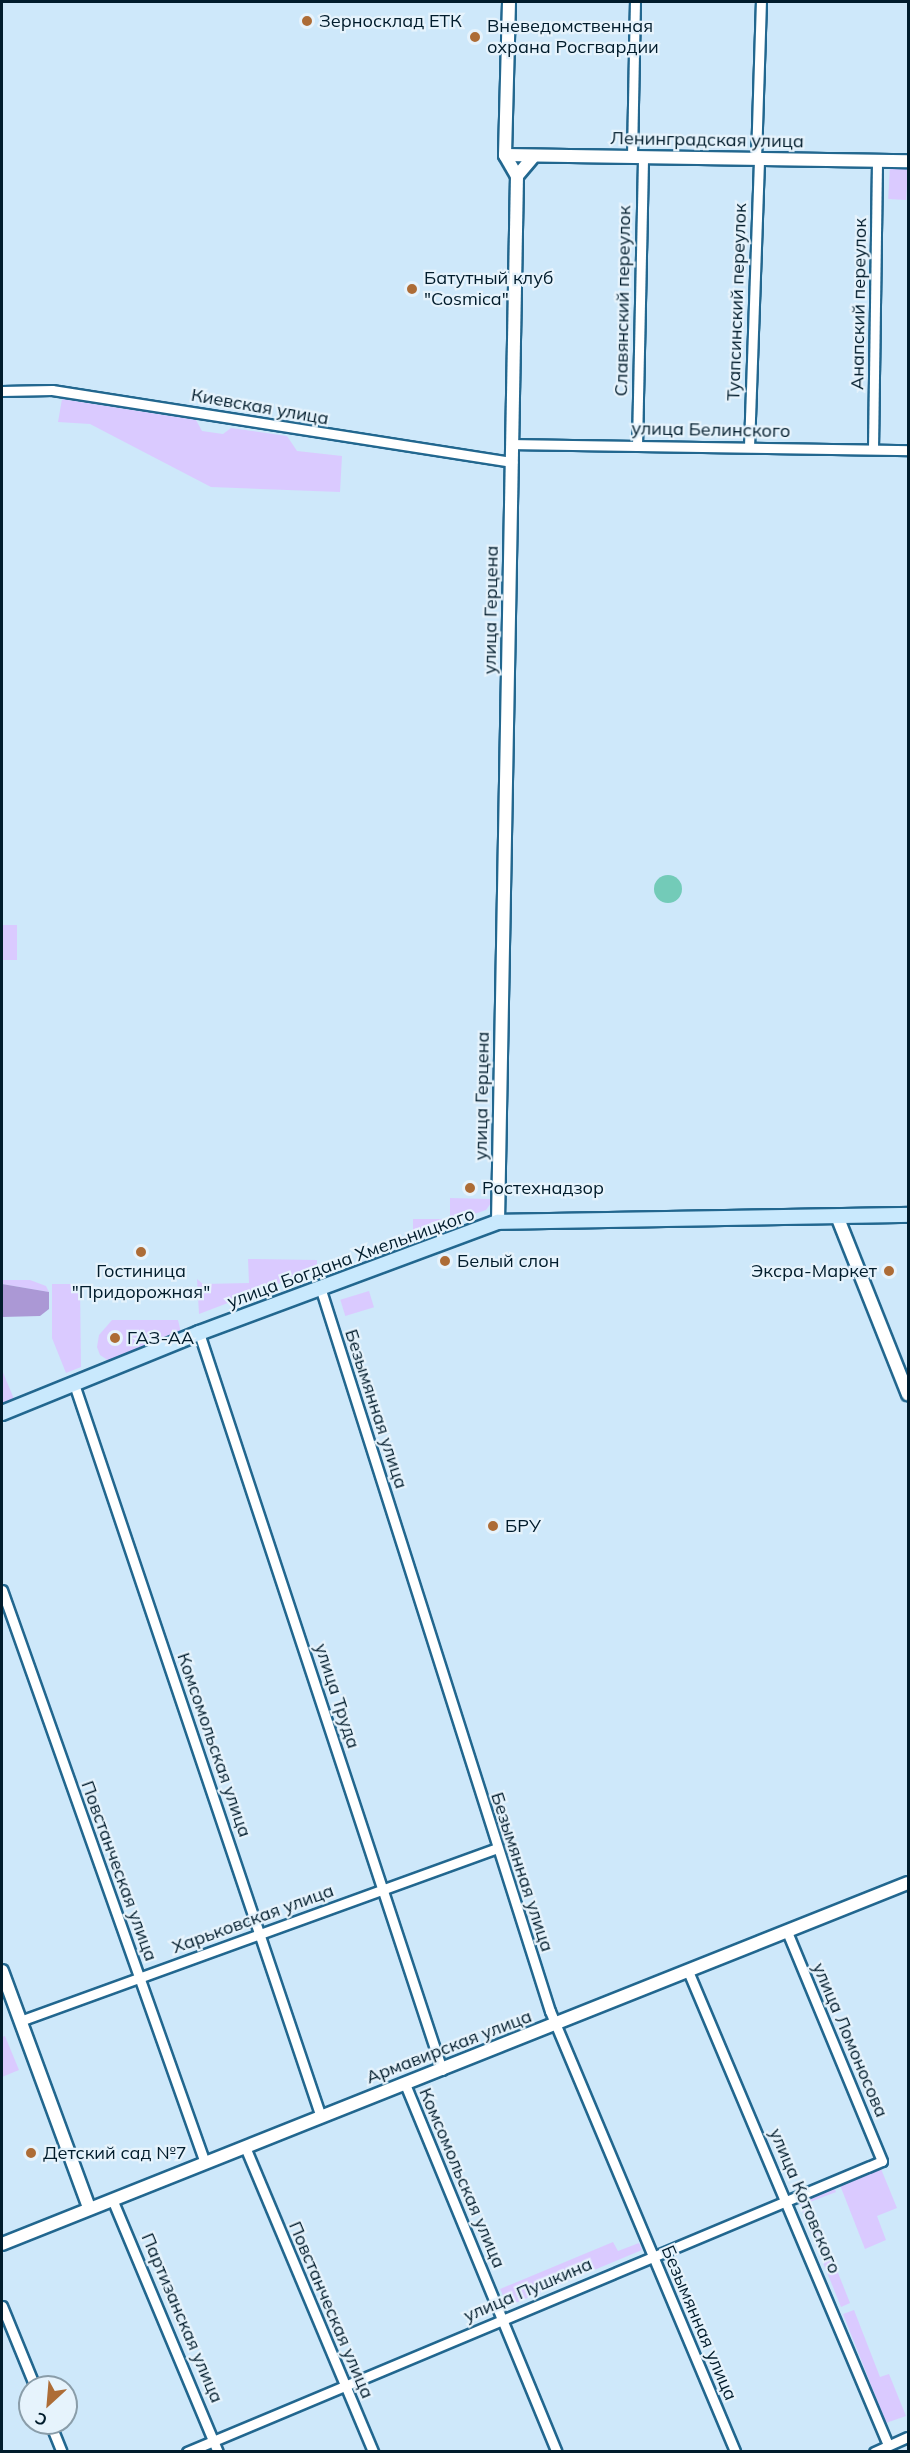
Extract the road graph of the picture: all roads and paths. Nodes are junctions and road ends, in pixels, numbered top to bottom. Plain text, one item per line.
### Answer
1 (509, 2) edge
2 (634, 2) edge
3 (761, 2) edge
4 (505, 155) junction
5 (534, 156) junction
6 (638, 157) junction
7 (758, 159) junction
8 (877, 160) junction
9 (909, 161) edge
10 (517, 176) junction
11 (2, 391) edge
12 (513, 444) junction
13 (637, 446) junction
14 (749, 447) junction
15 (873, 449) junction
16 (909, 450) edge
17 (512, 462) junction
18 (909, 1215) edge
19 (837, 1216) junction
20 (498, 1222) junction
21 (320, 1287) junction
22 (199, 1334) junction
23 (74, 1384) junction
24 (909, 1394) edge
25 (2, 1413) edge
26 (2, 1590) edge
27 (497, 1848) junction
28 (909, 1883) edge
29 (382, 1890) junction
30 (787, 1932) junction
31 (260, 1934) junction
32 (2, 1971) edge
33 (688, 1971) junction
34 (140, 1977) junction
35 (20, 2021) junction
36 (556, 2025) junction
37 (442, 2070) junction
38 (405, 2084) junction
39 (321, 2117) junction
40 (245, 2147) junction
41 (882, 2161) joint
42 (205, 2163) junction
43 (112, 2199) junction
44 (786, 2199) junction
45 (89, 2208) junction
46 (2, 2244) edge
47 (653, 2256) junction
48 (2, 2306) edge
49 (503, 2319) junction
50 (30, 2375) edge
51 (345, 2385) junction
52 (55, 2435) edge
53 (909, 2437) edge
54 (213, 2440) junction
55 (888, 2445) junction
56 (62, 2451) edge
57 (187, 2451) edge
58 (218, 2451) edge
59 (373, 2451) edge
60 (557, 2451) edge
61 (735, 2451) edge
62 (874, 2451) edge

1 - 4 street
2 - 6 street, Славянский переулок
3 - 7 street, Туапсинский переулок
4 - 5 street, Ленинградская улица
4 - 10 street
5 - 6 street, Ленинградская улица
5 - 10 street
6 - 7 street, Ленинградская улица
6 - 13 street, Славянский переулок
7 - 8 street, Ленинградская улица
7 - 14 street, Туапсинский переулок
8 - 9 street, Ленинградская улица
8 - 15 street, Анапский переулок
10 - 12 street, улица Герцена
11 - 17 street, Киевская улица
12 - 13 street, улица Белинского
12 - 17 street, улица Герцена
13 - 14 street, улица Белинского
14 - 15 street, улица Белинского
15 - 16 street, улица Белинского
17 - 20 street, улица Герцена
18 - 19 main road, улица Богдана Хмельницкого
19 - 20 main road, улица Богдана Хмельницкого
19 - 24 street
20 - 21 main road, улица Богдана Хмельницкого
21 - 22 main road, улица Богдана Хмельницкого
21 - 27 street, Безымянная улица
22 - 23 main road, улица Богдана Хмельницкого
22 - 29 street, улица Труда
23 - 25 main road, улица Богдана Хмельницкого
23 - 31 street, Комсомольская улица
26 - 34 street, Повстанческая улица
27 - 29 street, Харьковская улица
27 - 36 street, Безымянная улица
28 - 30 street, Армавирская улица
29 - 31 street, Харьковская улица
29 - 37 street, улица Труда
30 - 33 street, Армавирская улица
30 - 41 street, улица Ломоносова
31 - 34 street, Харьковская улица
31 - 39 street, Комсомольская улица
32 - 35 street
33 - 36 street, Армавирская улица
33 - 44 street, улица Котовского
34 - 35 street, Харьковская улица
34 - 42 street, Повстанческая улица
35 - 45 street
36 - 37 street, Армавирская улица
36 - 47 street, Безымянная улица
37 - 38 street, Армавирская улица
38 - 39 street, Армавирская улица
38 - 49 street, Комсомольская улица
39 - 40 street, Армавирская улица
40 - 42 street, Армавирская улица
40 - 51 street, Повстанческая улица
41 - 44 street, улица Пушкина
42 - 43 street, Армавирская улица
43 - 45 street, Армавирская улица
43 - 54 street, Партизанская улица
44 - 47 street, улица Пушкина
44 - 55 street, улица Котовского
45 - 46 street, Армавирская улица
47 - 49 street, улица Пушкина
47 - 61 street, Безымянная улица
48 - 50 street
49 - 51 street, улица Пушкина
49 - 60 street, Комсомольская улица
51 - 54 street, улица Пушкина
51 - 59 street, Повстанческая улица
52 - 56 street
53 - 55 street
54 - 57 street, улица Пушкина
54 - 58 street, Партизанская улица
55 - 62 street

